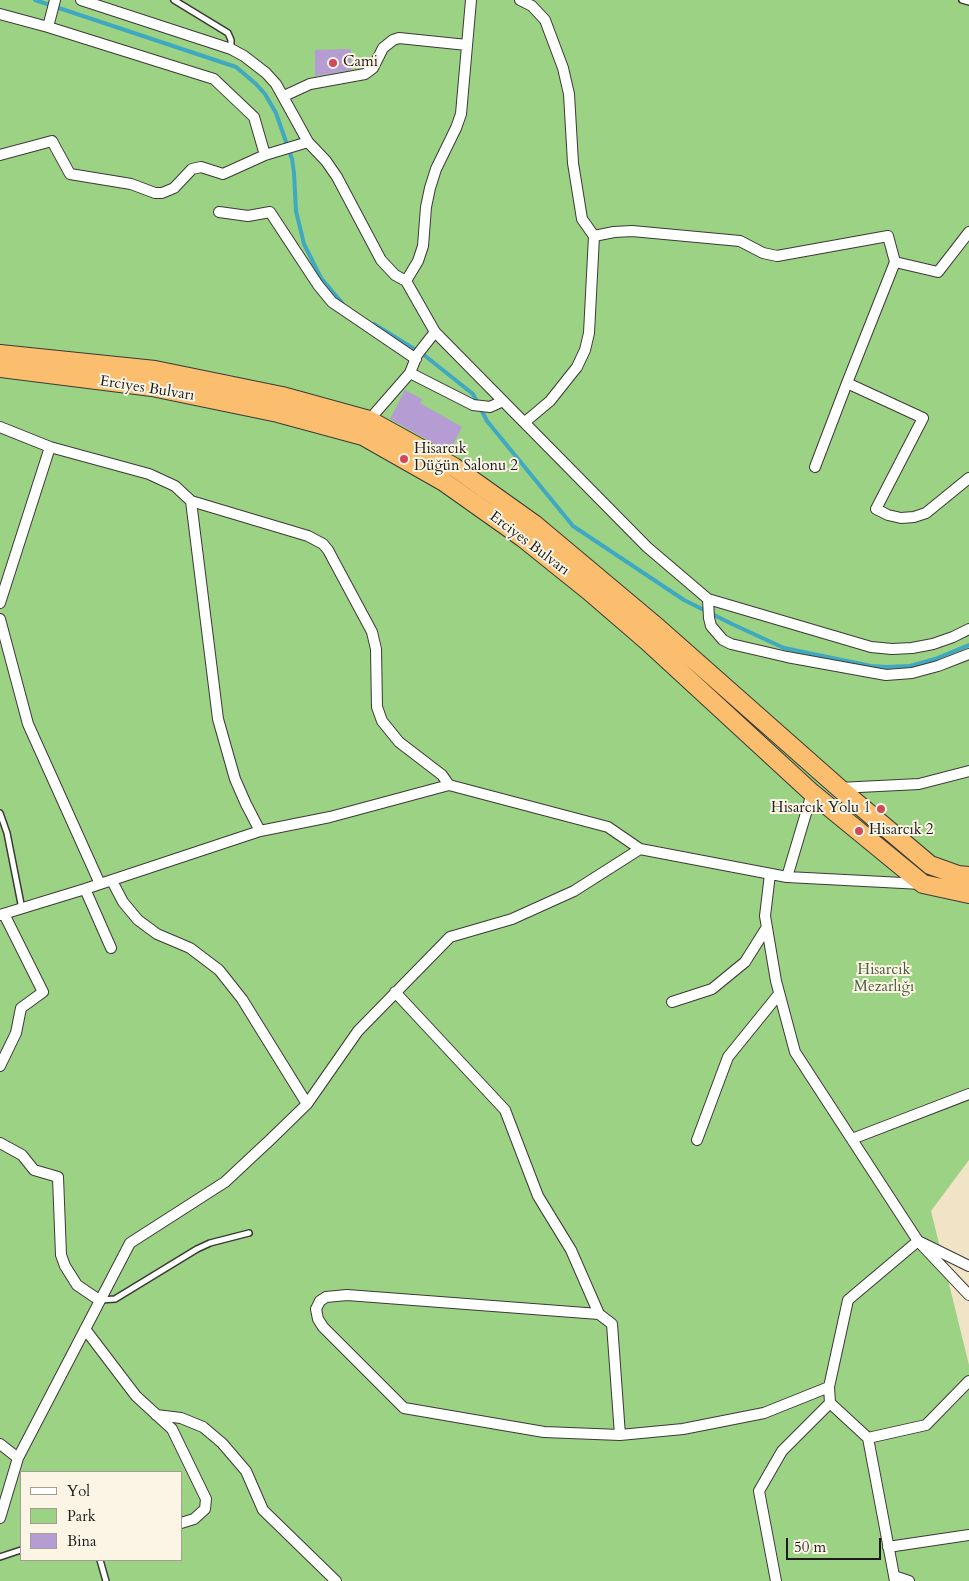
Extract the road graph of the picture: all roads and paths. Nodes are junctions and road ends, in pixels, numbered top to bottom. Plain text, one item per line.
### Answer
1 (81, 0) edge
2 (174, 0) edge
3 (471, 0) edge
4 (520, 0) edge
5 (962, 0) edge
6 (55, 2) edge
7 (969, 2) edge
8 (0, 14) edge
9 (48, 27) junction
10 (468, 45) junction
11 (231, 50) junction
12 (284, 96) junction
13 (308, 142) junction
14 (0, 155) edge
15 (265, 155) junction
16 (219, 212) dead end
17 (969, 232) edge
18 (594, 236) junction
19 (895, 262) junction
20 (406, 281) junction
21 (435, 332) junction
22 (0, 354) edge
23 (416, 357) junction
24 (0, 368) edge
25 (410, 373) junction
26 (847, 383) junction
27 (503, 401) junction
28 (369, 420) junction
29 (525, 422) junction
30 (0, 427) edge
31 (50, 447) junction
32 (815, 467) dead end
33 (969, 478) edge
34 (191, 501) junction
35 (708, 602) junction
36 (0, 603) edge
37 (0, 619) edge
38 (969, 629) edge
39 (969, 654) edge
40 (969, 771) edge
41 (448, 785) junction
42 (839, 788) junction
43 (812, 793) junction
44 (0, 813) edge
45 (260, 831) junction
46 (640, 849) junction
47 (770, 874) junction
48 (969, 876) edge
49 (787, 878) junction
50 (112, 881) junction
51 (100, 884) junction
52 (923, 884) junction
53 (85, 889) junction
54 (969, 894) edge
55 (22, 910) junction
56 (2, 915) edge
57 (767, 927) junction
58 (111, 948) dead end
59 (395, 992) junction
60 (780, 994) junction
61 (672, 1002) dead end
62 (0, 1066) edge
63 (969, 1094) edge
64 (307, 1104) junction
65 (852, 1139) junction
66 (697, 1140) dead end
67 (0, 1143) edge
68 (249, 1233) dead end
69 (918, 1241) junction
70 (969, 1266) edge
71 (969, 1295) edge
72 (99, 1300) junction
73 (599, 1314) junction
74 (85, 1329) junction
75 (969, 1381) edge
76 (829, 1387) junction
77 (830, 1403) junction
78 (156, 1414) junction
79 (620, 1435) junction
80 (868, 1438) junction
81 (0, 1444) edge
82 (18, 1458) junction
83 (0, 1518) edge
84 (182, 1524) edge
85 (969, 1535) edge
86 (888, 1547) junction
87 (20, 1550) edge
88 (0, 1557) edge
89 (100, 1561) edge
90 (894, 1578) edge
91 (106, 1581) edge
92 (336, 1581) edge
93 (776, 1581) edge
94 (909, 1581) edge

1 - 11 street
2 - 11 lane
3 - 10 street
4 - 18 street
5 - 7 lane
6 - 9 street
8 - 9 street
9 - 15 street
10 - 12 street
10 - 20 street
11 - 12 street
12 - 13 street
13 - 15 street
13 - 20 street
14 - 15 street
16 - 23 street
17 - 19 street
18 - 19 street
18 - 29 street
19 - 26 street
20 - 21 street
21 - 23 street
21 - 27 street
22 - 28 highway, Erciyes Bulvarı
23 - 25 street
24 - 43 highway, Erciyes Bulvarı
25 - 27 street
25 - 28 street
26 - 32 street
26 - 33 street
27 - 29 street
28 - 42 highway, Erciyes Bulvarı
29 - 35 street
30 - 31 street
31 - 34 street
31 - 36 street
34 - 41 street
34 - 45 street
35 - 38 street
35 - 39 street
37 - 51 street
40 - 42 street
41 - 45 street
41 - 46 street
42 - 48 highway, Erciyes Bulvarı
43 - 49 street
43 - 52 highway, Erciyes Bulvarı
44 - 55 lane
45 - 50 street
46 - 47 street
46 - 59 street
47 - 49 street
47 - 57 street
49 - 52 street
50 - 51 street
50 - 64 street
51 - 53 street
52 - 54 highway, Erciyes Bulvarı
53 - 55 street
53 - 58 street
55 - 56 street
56 - 62 street
57 - 60 street
57 - 61 street
59 - 64 street
59 - 73 street
60 - 65 street
60 - 66 street
63 - 65 street
64 - 72 street
65 - 69 street
67 - 72 street
68 - 72 lane
69 - 70 street
69 - 71 street
69 - 76 street
72 - 74 street
73 - 79 street
73 - 79 street
74 - 78 street
74 - 82 street
75 - 80 street
76 - 77 street
76 - 79 street
77 - 80 street
77 - 93 street
78 - 84 street
78 - 92 street
80 - 86 street
81 - 82 street
82 - 83 street
85 - 86 street
86 - 90 street
87 - 88 lane
89 - 91 lane
90 - 94 street

